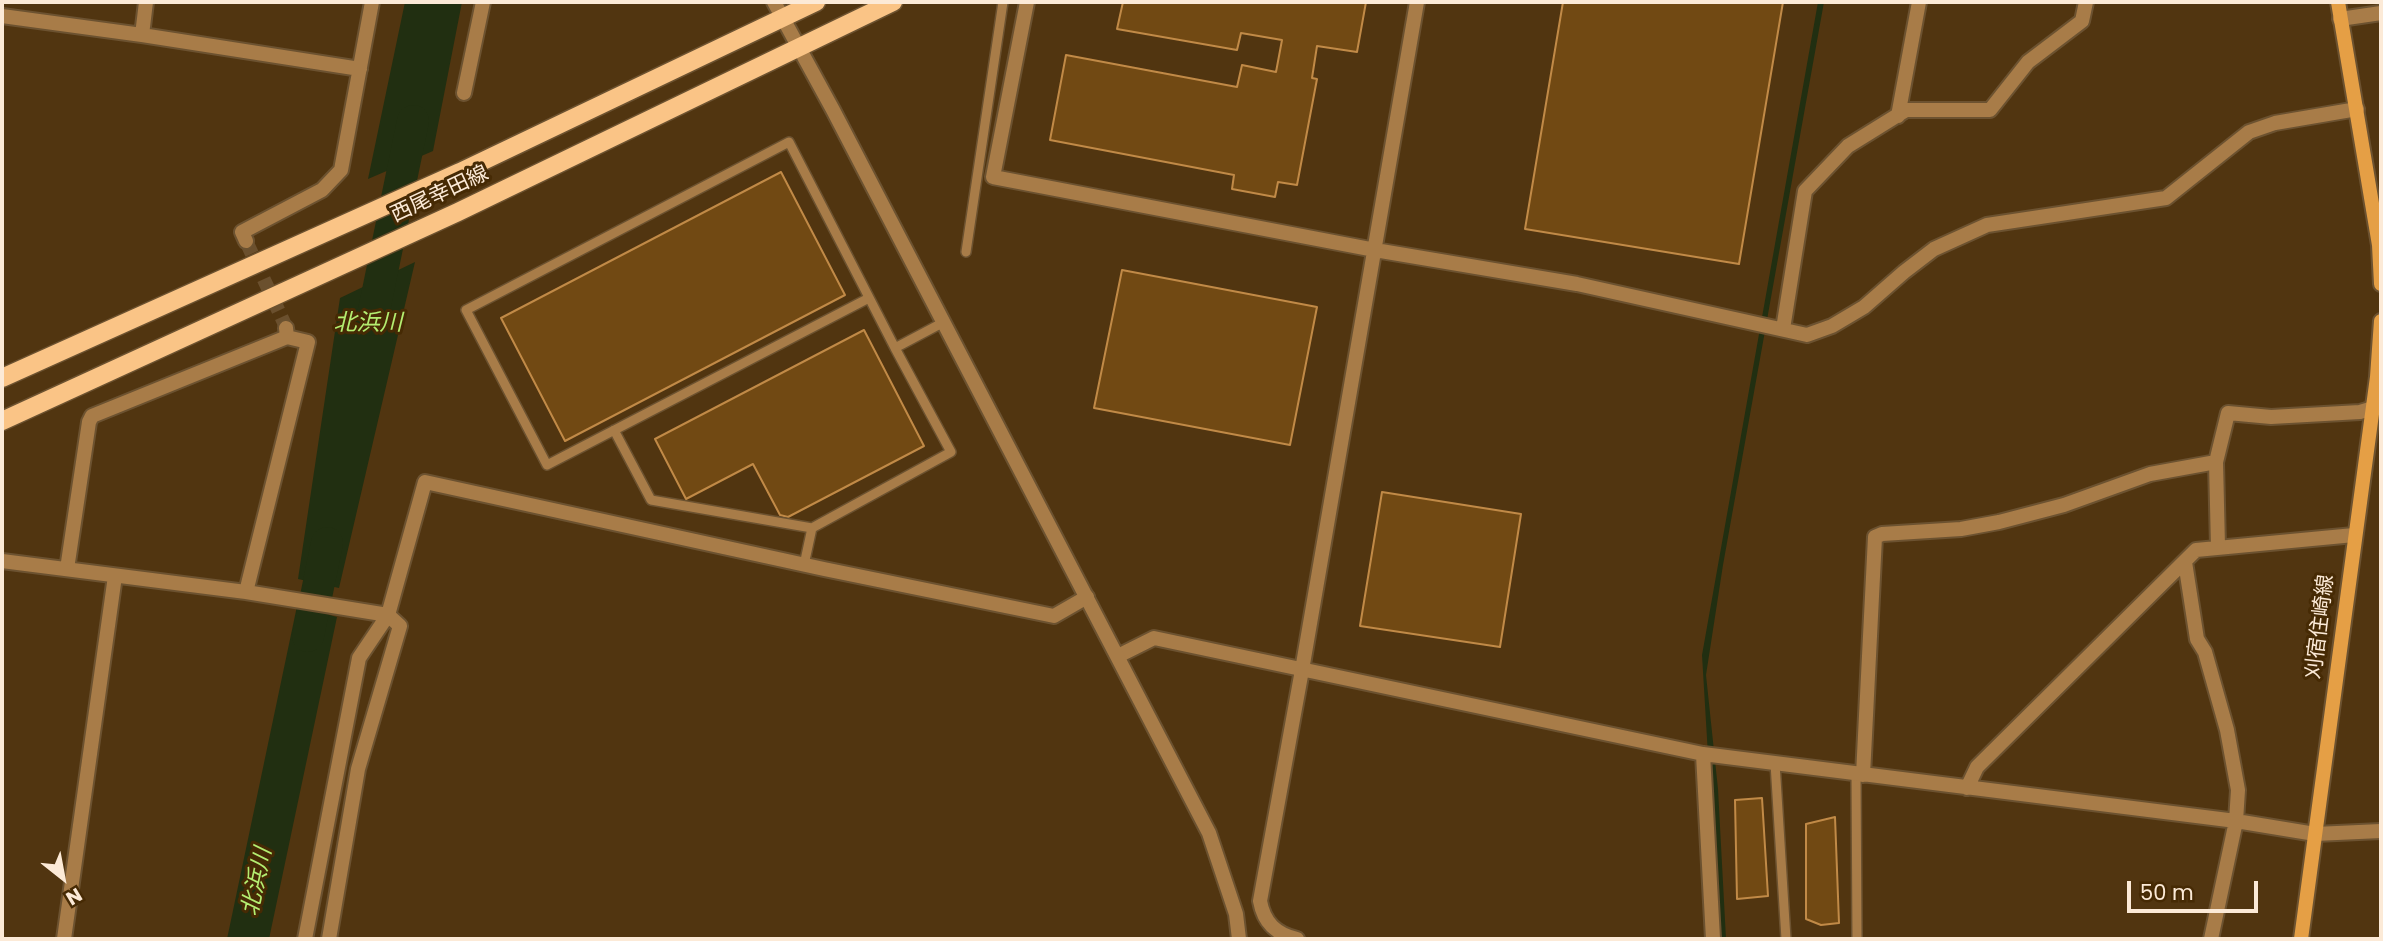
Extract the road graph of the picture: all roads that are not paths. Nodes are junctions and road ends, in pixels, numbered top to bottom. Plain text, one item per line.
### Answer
1 (146, 2) edge
2 (372, 2) edge
3 (483, 2) edge
4 (774, 2) edge
5 (816, 2) edge
6 (893, 2) edge
7 (1003, 2) edge
8 (1027, 2) edge
9 (1417, 2) edge
10 (1919, 2) edge
11 (2086, 2) edge
12 (2337, 2) edge
13 (2381, 13) edge
14 (2, 16) edge
15 (783, 18) junction
16 (2340, 19) junction
17 (142, 35) junction
18 (801, 48) junction
19 (360, 69) junction
20 (464, 93) dead end
21 (2357, 109) junction
22 (1898, 116) junction
23 (246, 241) dead end
24 (1375, 250) junction
25 (966, 253) dead end
26 (2381, 284) edge
27 (869, 298) junction
28 (2381, 321) edge
29 (944, 322) junction
30 (1783, 329) junction
31 (895, 348) junction
32 (2, 378) edge
33 (2373, 408) junction
34 (2, 421) edge
35 (614, 430) junction
36 (2216, 463) junction
37 (812, 528) junction
38 (2354, 535) junction
39 (2218, 547) junction
40 (2, 561) edge
41 (2185, 562) junction
42 (804, 565) junction
43 (67, 569) junction
44 (115, 576) junction
45 (246, 592) junction
46 (1087, 597) junction
47 (388, 615) junction
48 (1118, 656) junction
49 (1302, 670) junction
50 (1703, 754) junction
51 (1775, 763) junction
52 (1859, 775) junction
53 (1967, 788) junction
54 (2236, 821) junction
55 (2381, 831) edge
56 (2315, 834) junction
57 (64, 939) edge
58 (305, 939) edge
59 (329, 939) edge
60 (1239, 939) edge
61 (1297, 939) edge
62 (1713, 939) edge
63 (1786, 939) edge
64 (1857, 939) edge
65 (2211, 939) edge
66 (2301, 939) edge

1 - 17 street
2 - 19 street
3 - 20 street
4 - 15 street
5 - 15 main road, 西尾幸田線
6 - 18 main road, 西尾幸田線
7 - 25 lane
8 - 24 street
9 - 24 street
10 - 22 street
11 - 22 street
12 - 16 main road
13 - 16 street
14 - 17 street
15 - 18 street
15 - 32 main road, 西尾幸田線
16 - 21 main road
17 - 19 street
18 - 29 street
18 - 34 main road, 西尾幸田線
19 - 23 street
21 - 26 main road
21 - 30 street
22 - 30 street
24 - 30 street
24 - 49 street
27 - 31 lane
27 - 35 lane
27 - 35 lane
28 - 33 main road, 刈宿住崎線
29 - 31 lane
29 - 46 street
31 - 37 lane
33 - 36 street
33 - 38 main road, 刈宿住崎線
35 - 37 lane
36 - 39 street
36 - 52 street
37 - 42 lane
38 - 39 street
38 - 56 main road, 刈宿住崎線
39 - 41 street
40 - 43 street
41 - 53 street
41 - 54 street
42 - 46 street
42 - 47 street
43 - 44 street
43 - 45 street
44 - 45 street
44 - 57 street
45 - 47 street
46 - 48 street
47 - 58 street
47 - 59 street
48 - 49 street
48 - 60 street
49 - 50 street
49 - 61 street
50 - 51 street
50 - 62 street
51 - 52 street
51 - 63 lane
52 - 53 street
52 - 64 lane
53 - 54 street
54 - 56 street
54 - 65 street
55 - 56 street
56 - 66 main road, 刈宿住崎線

